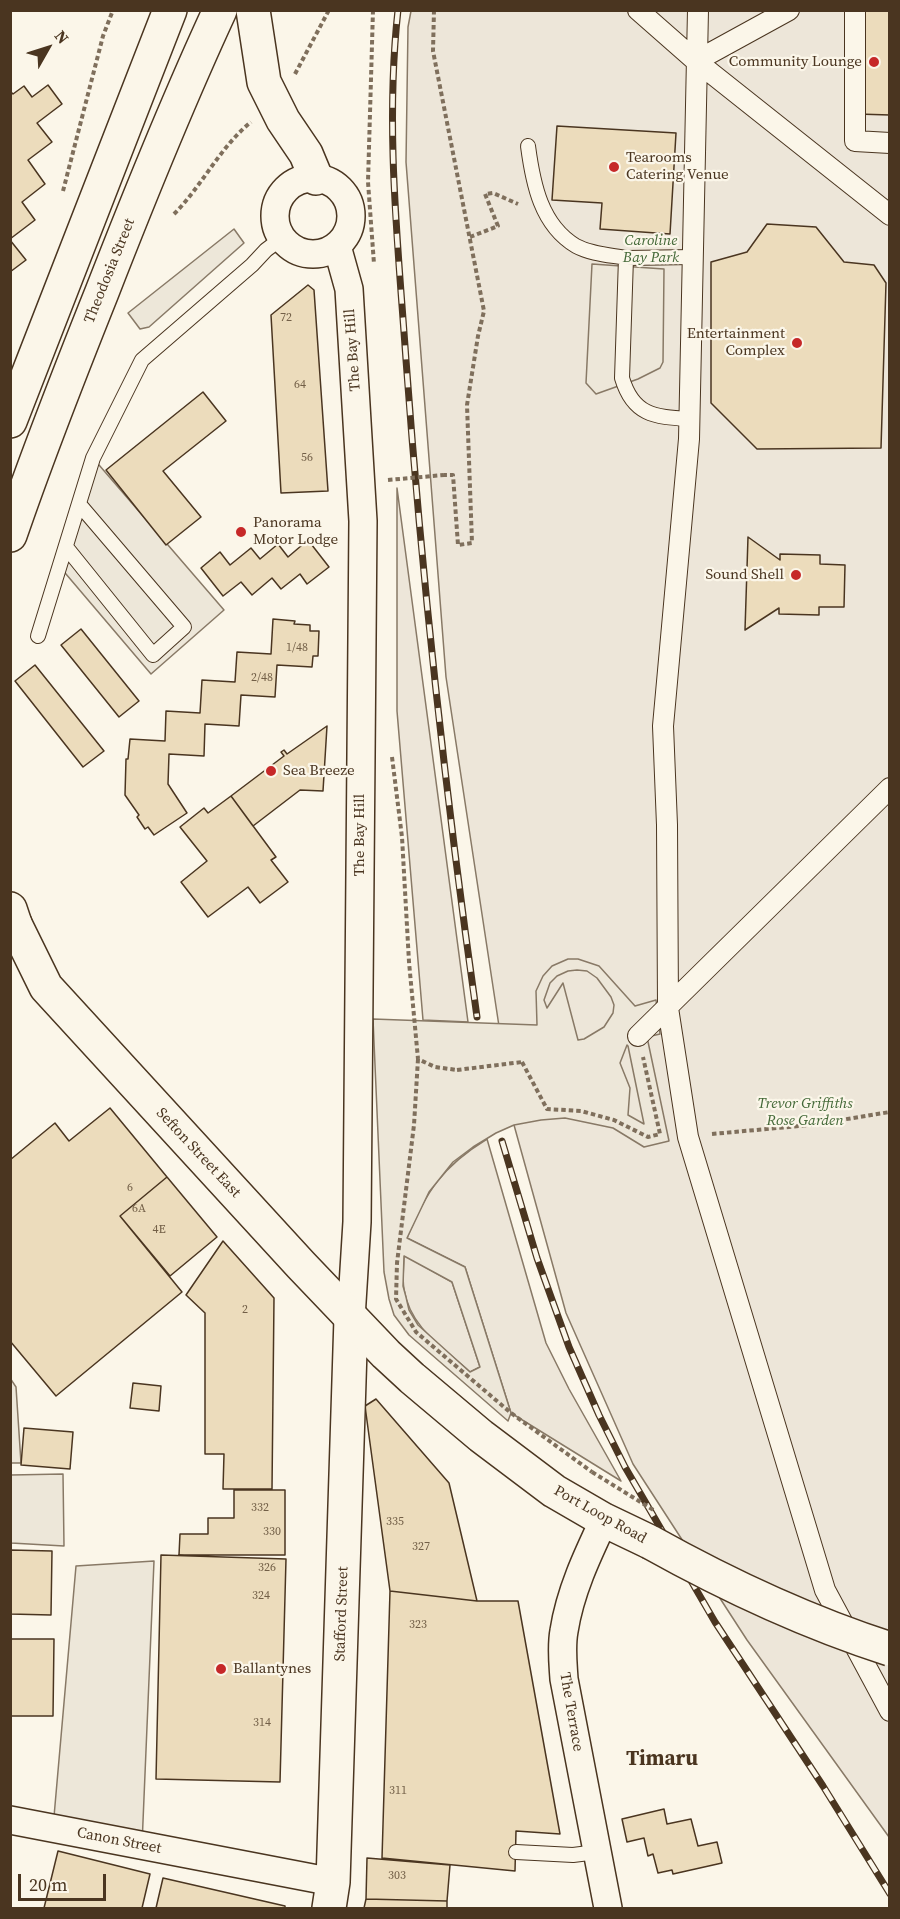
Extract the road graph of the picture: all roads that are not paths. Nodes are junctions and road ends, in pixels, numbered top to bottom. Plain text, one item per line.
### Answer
1 (170, 10) edge
2 (220, 10) edge
3 (253, 10) edge
4 (638, 10) edge
5 (698, 10) edge
6 (789, 10) edge
7 (855, 10) edge
8 (696, 61) junction
9 (890, 143) edge
10 (528, 146) dead end
11 (316, 178) junction
12 (890, 215) edge
13 (282, 238) junction
14 (337, 246) junction
15 (694, 257) junction
16 (626, 258) junction
17 (689, 419) junction
18 (10, 421) edge
19 (79, 504) junction
20 (10, 535) edge
21 (66, 547) junction
22 (38, 636) dead end
23 (890, 788) edge
24 (12, 918) edge
25 (10, 969) edge
26 (46, 987) junction
27 (668, 1008) junction
28 (638, 1036) road end
29 (351, 1318) junction
30 (604, 1520) junction
31 (890, 1649) edge
32 (890, 1711) edge
33 (10, 1820) edge
34 (516, 1852) dead end
35 (597, 1852) junction
36 (331, 1895) edge
37 (608, 1908) edge

1 - 18 main road
2 - 20 main road, Theodosia Street
3 - 11 main road
4 - 8 street
5 - 8 street
6 - 8 street
7 - 9 street
8 - 12 street
8 - 15 street
10 - 16 lane
11 - 13 street
11 - 14 street
13 - 14 street
13 - 19 lane
14 - 29 street, The Bay Hill
15 - 16 lane
15 - 17 street
16 - 17 lane
17 - 27 street
19 - 21 lane
19 - 21 lane
21 - 22 lane
23 - 27 street
24 - 26 main road, Sefton Street East
25 - 26 main road, Sefton Street East
26 - 29 main road, Sefton Street East
27 - 28 street
27 - 32 street
29 - 30 main road, Port Loop Road
29 - 36 main road, Stafford Street
30 - 31 main road, Port Loop Road, bridge
30 - 35 street, The Terrace
33 - 36 street, Canon Street
34 - 35 lane
35 - 37 street, The Terrace

